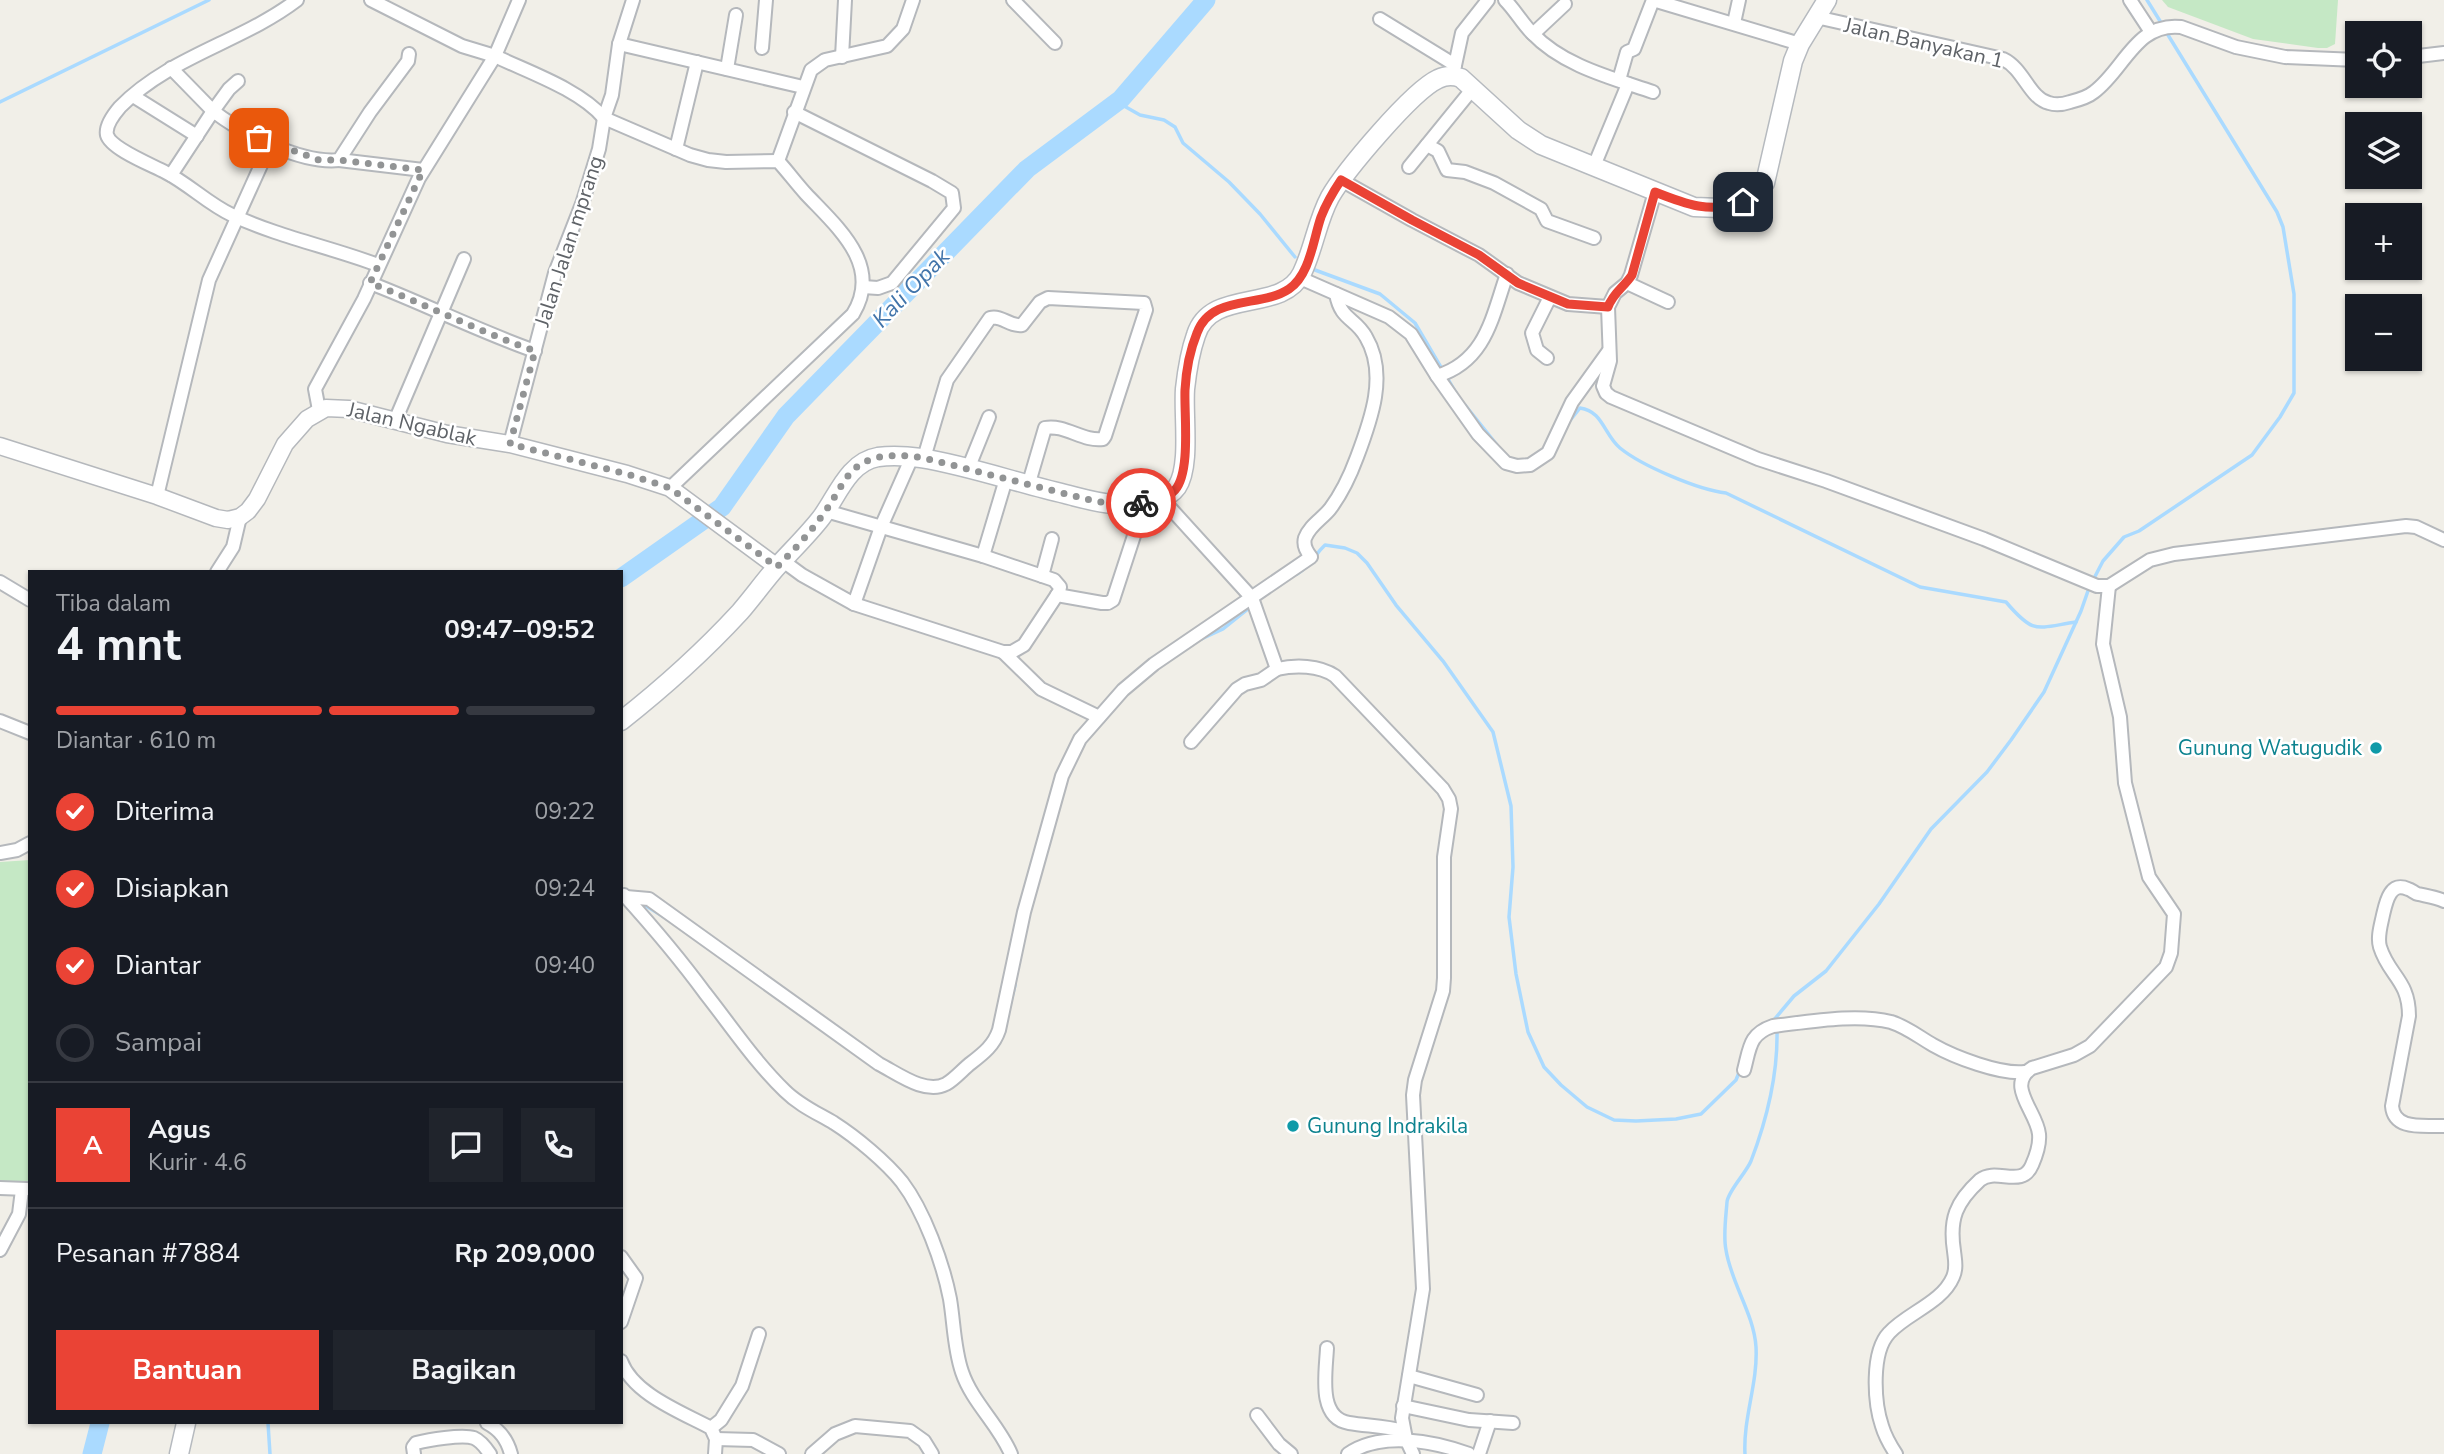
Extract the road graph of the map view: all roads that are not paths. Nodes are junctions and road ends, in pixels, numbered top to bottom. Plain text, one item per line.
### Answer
1 (297, 0) edge
2 (371, 0) edge
3 (519, 0) edge
4 (633, 0) edge
5 (766, 0) edge
6 (845, 0) edge
7 (913, 0) edge
8 (1013, 0) edge
9 (1488, 0) edge
10 (1505, 0) edge
11 (1653, 0) edge
12 (1739, 0) edge
13 (1827, 0) edge
14 (2130, 0) edge
15 (1564, 4) dead end
16 (736, 15) dead end
17 (1816, 17) junction
18 (1380, 19) dead end
19 (1734, 23) junction
20 (2151, 32) junction
21 (1533, 34) junction
22 (1055, 43) dead end
23 (619, 44) junction
24 (1800, 44) junction
25 (762, 48) dead end
26 (2444, 53) edge
27 (409, 54) dead end
28 (495, 56) junction
29 (2422, 56) edge
30 (842, 57) junction
31 (2345, 60) edge
32 (697, 62) junction
33 (171, 68) junction
34 (727, 69) junction
35 (1454, 70) junction
36 (238, 81) dead end
37 (1623, 82) junction
38 (803, 87) junction
39 (1474, 87) junction
40 (1653, 92) dead end
41 (133, 96) junction
42 (213, 111) junction
43 (794, 112) junction
44 (604, 118) junction
45 (198, 136) junction
46 (1427, 145) junction
47 (676, 149) junction
48 (339, 160) junction
49 (778, 161) junction
50 (261, 165) dead end
51 (1594, 166) junction
52 (1409, 167) dead end
53 (423, 170) junction
54 (171, 175) junction
55 (1341, 180) junction
56 (1655, 192) junction
57 (236, 217) junction
58 (1594, 238) dead end
59 (464, 258) dead end
60 (378, 265) junction
61 (1507, 274) junction
62 (1300, 278) junction
63 (370, 283) junction
64 (1627, 283) junction
65 (863, 287) junction
66 (1336, 294) junction
67 (1550, 297) junction
68 (1668, 302) dead end
69 (1608, 307) junction
70 (442, 314) junction
71 (1610, 348) junction
72 (535, 351) junction
73 (1547, 358) dead end
74 (1444, 374) junction
75 (319, 410) junction
76 (989, 417) dead end
77 (395, 421) junction
78 (510, 444) junction
79 (0, 446) edge
80 (918, 457) junction
81 (968, 469) junction
82 (1006, 479) junction
83 (1028, 486) junction
84 (676, 493) junction
85 (157, 496) junction
86 (1153, 500) junction
87 (826, 511) junction
88 (240, 517) junction
89 (881, 527) junction
90 (1052, 539) dead end
91 (2444, 540) edge
92 (983, 556) junction
93 (780, 564) junction
94 (218, 570) edge
95 (1042, 576) junction
96 (0, 582) edge
97 (2097, 584) junction
98 (1057, 595) junction
99 (1252, 598) junction
100 (28, 599) edge
101 (854, 604) junction
102 (1003, 652) junction
103 (1277, 669) junction
104 (1099, 718) junction
105 (623, 719) edge
106 (0, 721) edge
107 (28, 732) edge
108 (1191, 742) dead end
109 (28, 844) edge
110 (0, 853) edge
111 (623, 894) edge
112 (2444, 901) edge
113 (1744, 1070) dead end
114 (2025, 1072) junction
115 (2444, 1126) edge
116 (0, 1188) edge
117 (26, 1190) edge
118 (0, 1250) edge
119 (623, 1260) edge
120 (623, 1316) edge
121 (759, 1334) dead end
122 (1327, 1348) dead end
123 (623, 1365) edge
124 (1409, 1376) junction
125 (1477, 1395) dead end
126 (1404, 1406) junction
127 (1257, 1415) dead end
128 (1490, 1421) junction
129 (1513, 1423) dead end
130 (186, 1424) edge
131 (489, 1424) edge
132 (714, 1434) junction
133 (1404, 1435) junction
134 (179, 1454) edge
135 (414, 1454) edge
136 (490, 1454) edge
137 (511, 1454) edge
138 (715, 1454) edge
139 (779, 1454) edge
140 (811, 1454) edge
141 (932, 1454) edge
142 (1011, 1454) edge
143 (1291, 1454) edge
144 (1348, 1454) edge
145 (1413, 1454) edge
146 (1469, 1454) edge
147 (1479, 1454) edge
148 (1896, 1454) edge

1 - 33 street
2 - 28 street
3 - 28 street
4 - 23 street, Jalan Jalan mprang
5 - 25 street
6 - 30 street
7 - 30 street
8 - 22 street
9 - 35 street
10 - 21 street
11 - 19 street
11 - 37 street
12 - 19 street
13 - 17 main road
14 - 20 street
15 - 21 street
16 - 34 street
17 - 20 street, Jalan Banyakan 1
17 - 24 main road
18 - 35 street
19 - 24 street
20 - 31 street
21 - 37 street
23 - 32 street
23 - 44 street, Jalan Jalan mprang
24 - 56 main road
26 - 29 street
27 - 48 street
28 - 44 street
28 - 53 street
30 - 38 street
32 - 34 street
32 - 47 street
33 - 41 street
33 - 42 street
34 - 38 street
35 - 39 main road
35 - 55 main road
36 - 42 street
37 - 40 street
37 - 51 street
38 - 43 street
39 - 46 street
39 - 51 main road
41 - 45 street
41 - 54 street
42 - 45 street
42 - 48 street
43 - 49 street
43 - 65 street
44 - 47 street
44 - 72 street, Jalan Jalan mprang
45 - 54 street
46 - 52 street
46 - 58 street
47 - 49 street
48 - 53 street
49 - 65 street
50 - 57 street
51 - 56 main road
53 - 60 street
54 - 57 street
55 - 61 street
55 - 62 main road
56 - 64 street
57 - 60 street
57 - 85 street
59 - 70 street
60 - 63 street
61 - 67 street
61 - 74 street
62 - 66 street
62 - 86 main road
63 - 70 street
63 - 75 street
64 - 68 street
64 - 69 street
65 - 84 street
66 - 74 street
66 - 99 street
67 - 69 street
67 - 73 street
69 - 71 street
70 - 72 street
70 - 77 street
71 - 74 street
71 - 97 street
72 - 78 street, Jalan Jalan mprang
75 - 77 street, Jalan Ngablak
75 - 88 street, Jalan Ngablak
76 - 81 street
77 - 78 street, Jalan Ngablak
78 - 84 street, Jalan Ngablak
79 - 85 street
80 - 81 main road
80 - 83 street
80 - 87 main road
80 - 89 street
81 - 82 main road
82 - 83 main road
82 - 92 street
83 - 86 main road
84 - 93 street, Jalan Ngablak
85 - 88 street
86 - 98 street
86 - 99 street
87 - 89 street
87 - 93 main road
88 - 94 street
89 - 92 street
89 - 101 street
90 - 95 street
91 - 97 street
92 - 95 street
93 - 101 street
93 - 105 main road
95 - 98 street
96 - 100 street
97 - 114 street
98 - 102 street
99 - 103 street
99 - 104 street
101 - 102 street
102 - 104 street
103 - 108 street
103 - 124 street
104 - 111 street
106 - 107 street
109 - 110 street
111 - 142 street
112 - 115 street
113 - 114 street
114 - 148 street
116 - 117 street
117 - 118 street
119 - 120 street
121 - 132 street
122 - 133 street
123 - 132 street
124 - 125 street
124 - 126 street
126 - 128 street
126 - 133 street
127 - 143 street
128 - 129 street
128 - 147 street
130 - 134 main road
131 - 137 street
132 - 138 street
132 - 139 street
133 - 144 street
133 - 145 street
133 - 146 street
135 - 136 street
140 - 141 street

